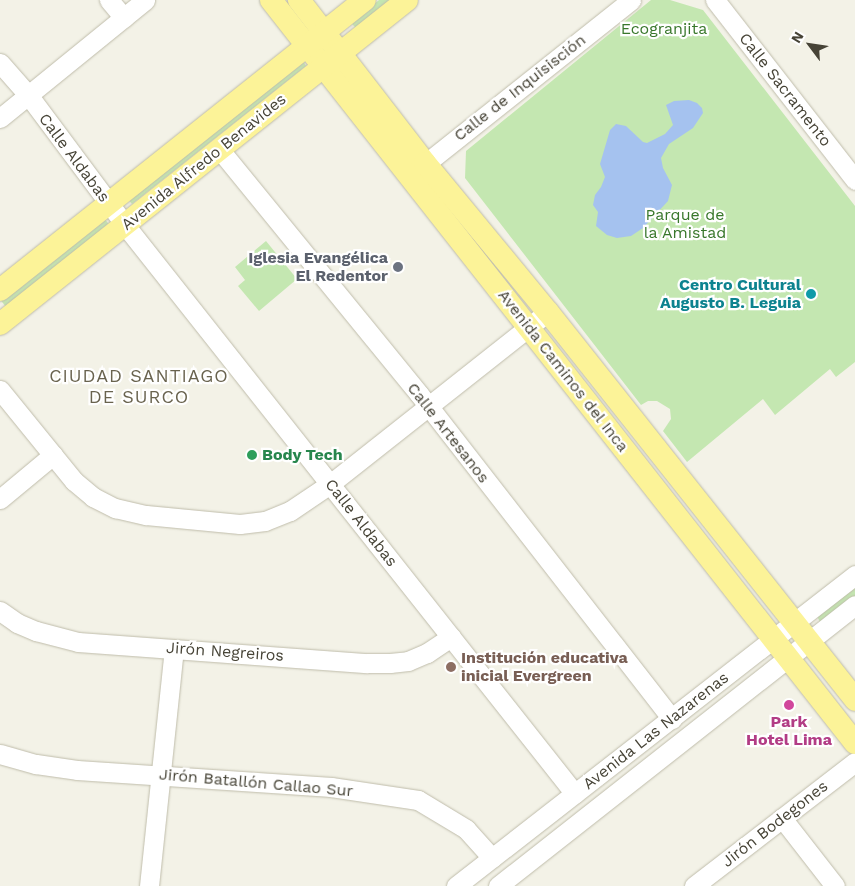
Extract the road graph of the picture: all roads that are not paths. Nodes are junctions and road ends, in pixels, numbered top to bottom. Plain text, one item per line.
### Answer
1 (109, 0) edge
2 (146, 0) edge
3 (271, 0) edge
4 (298, 0) edge
5 (365, 0) edge
6 (407, 0) edge
7 (631, 0) edge
8 (715, 0) edge
9 (124, 18) junction
10 (316, 40) junction
11 (331, 60) junction
12 (0, 63) edge
13 (28, 96) junction
14 (0, 118) edge
15 (220, 150) junction
16 (417, 170) junction
17 (855, 180) edge
18 (108, 204) junction
19 (125, 225) junction
20 (0, 290) edge
21 (548, 312) junction
22 (0, 324) edge
23 (529, 328) junction
24 (0, 390) edge
25 (428, 407) junction
26 (53, 455) junction
27 (330, 484) junction
28 (0, 499) edge
29 (855, 575) edge
30 (855, 605) edge
31 (0, 611) edge
32 (793, 624) junction
33 (451, 637) junction
34 (774, 639) junction
35 (807, 642) junction
36 (174, 649) junction
37 (788, 657) junction
38 (855, 700) edge
39 (672, 719) junction
40 (855, 743) edge
41 (0, 754) edge
42 (855, 762) edge
43 (161, 775) junction
44 (576, 794) junction
45 (782, 818) junction
46 (492, 858) junction
47 (699, 884) edge
48 (149, 886) edge
49 (456, 886) edge
50 (498, 886) edge
51 (835, 886) edge

1 - 9 street
2 - 9 street
3 - 10 main road, Avenida Caminos del Inca
4 - 10 main road, Avenida Caminos del Inca
5 - 10 main road, Avenida Alfredo Benavides
6 - 11 main road, Avenida Alfredo Benavides
7 - 16 street, Calle de Inquisisción
8 - 17 street, Calle Sacramento
9 - 13 street
10 - 11 main road, Avenida Caminos del Inca
10 - 18 main road, Avenida Alfredo Benavides
11 - 15 main road, Avenida Alfredo Benavides
11 - 16 main road, Avenida Caminos del Inca
12 - 13 street, Calle Aldabas
13 - 14 street
13 - 18 street, Calle Aldabas
15 - 19 main road, Avenida Alfredo Benavides
15 - 25 street, Calle Artesanos
16 - 21 main road, Avenida Caminos del Inca
16 - 23 main road, Avenida Caminos del Inca
18 - 19 street, Calle Aldabas
18 - 20 main road, Avenida Alfredo Benavides
19 - 22 main road, Avenida Alfredo Benavides
19 - 27 street, Calle Aldabas
21 - 23 street
21 - 32 main road, Avenida Caminos del Inca
23 - 25 street
23 - 34 main road, Avenida Caminos del Inca
24 - 26 street
25 - 27 street
25 - 39 street, Calle Artesanos
26 - 27 street
26 - 28 street
27 - 33 street, Calle Aldabas
29 - 32 street, Avenida Las Nazarenas
30 - 35 street, Avenida Las Nazarenas
31 - 36 street, Jirón Negreiros
32 - 34 street, Avenida Las Nazarenas
32 - 35 main road, Avenida Caminos del Inca
33 - 36 street, Jirón Negreiros
33 - 44 street, Calle Aldabas
34 - 37 main road, Avenida Caminos del Inca
34 - 39 street, Avenida Las Nazarenas
35 - 37 street, Avenida Las Nazarenas
35 - 38 main road, Avenida Caminos del Inca
36 - 43 street
37 - 40 main road, Avenida Caminos del Inca
37 - 50 street, Avenida Las Nazarenas
39 - 44 street, Avenida Las Nazarenas
41 - 43 street, Jirón Batallón Callao Sur
42 - 45 street, Jirón Bodegones
43 - 46 street, Jirón Batallón Callao Sur
43 - 48 street
44 - 46 street, Avenida Las Nazarenas
45 - 47 street, Jirón Bodegones
45 - 51 street
46 - 49 street, Avenida Las Nazarenas

